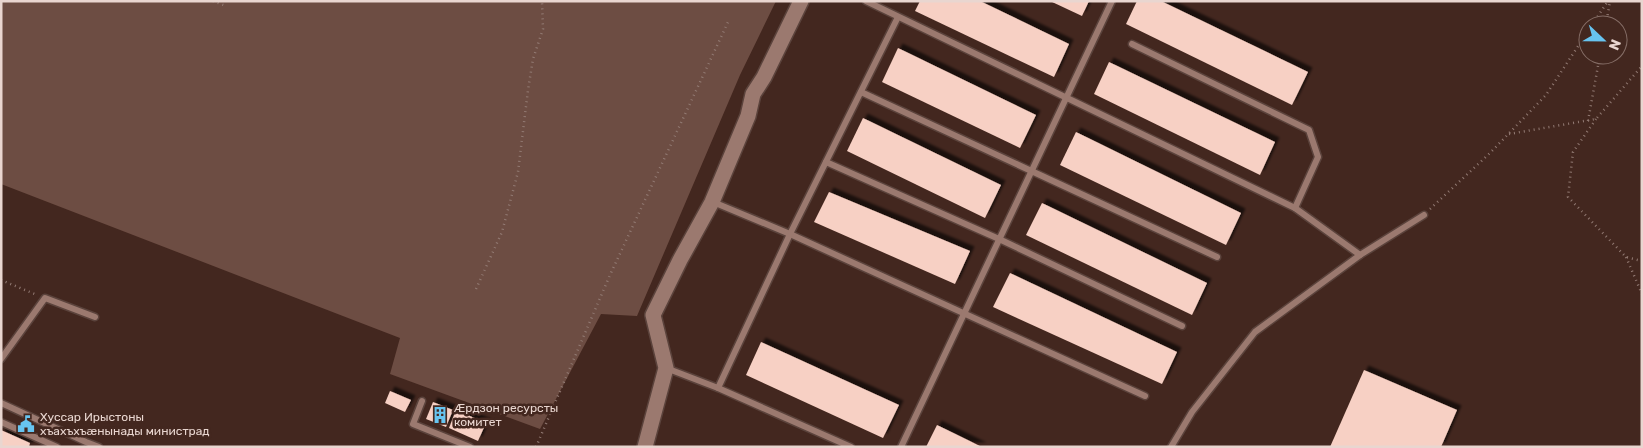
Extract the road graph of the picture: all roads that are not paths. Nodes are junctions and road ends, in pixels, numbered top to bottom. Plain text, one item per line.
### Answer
1 (801, 1) edge
2 (866, 1) edge
3 (1112, 1) edge
4 (898, 17) junction
5 (1132, 44) dead end
6 (861, 92) junction
7 (1067, 98) junction
8 (826, 162) junction
9 (1032, 171) junction
10 (712, 202) junction
11 (1295, 208) junction
12 (1424, 215) road end
13 (790, 234) junction
14 (999, 239) junction
15 (1360, 255) junction
16 (1217, 257) dead end
17 (965, 312) junction
18 (95, 317) dead end
19 (1182, 326) dead end
20 (1, 359) edge
21 (666, 368) junction
22 (718, 388) junction
23 (1145, 396) dead end
24 (422, 401) dead end
25 (1, 403) edge
26 (1, 422) edge
27 (57, 447) edge
28 (99, 447) edge
29 (470, 447) edge
30 (645, 447) edge
31 (850, 447) edge
32 (901, 447) edge
33 (1171, 447) edge

1 - 10 street
2 - 4 lane
3 - 7 lane
4 - 6 lane
4 - 7 lane
5 - 11 lane
6 - 8 lane
6 - 9 lane
7 - 9 lane
7 - 11 lane
8 - 13 lane
8 - 14 lane
9 - 14 lane
9 - 16 lane
10 - 13 lane
10 - 21 street
11 - 15 lane
12 - 15 lane
13 - 17 lane
13 - 22 lane
14 - 17 lane
14 - 19 lane
15 - 33 lane
17 - 23 lane
17 - 32 lane
18 - 20 lane
21 - 22 lane
21 - 30 street
22 - 31 lane
24 - 29 lane
25 - 28 lane
26 - 27 lane

